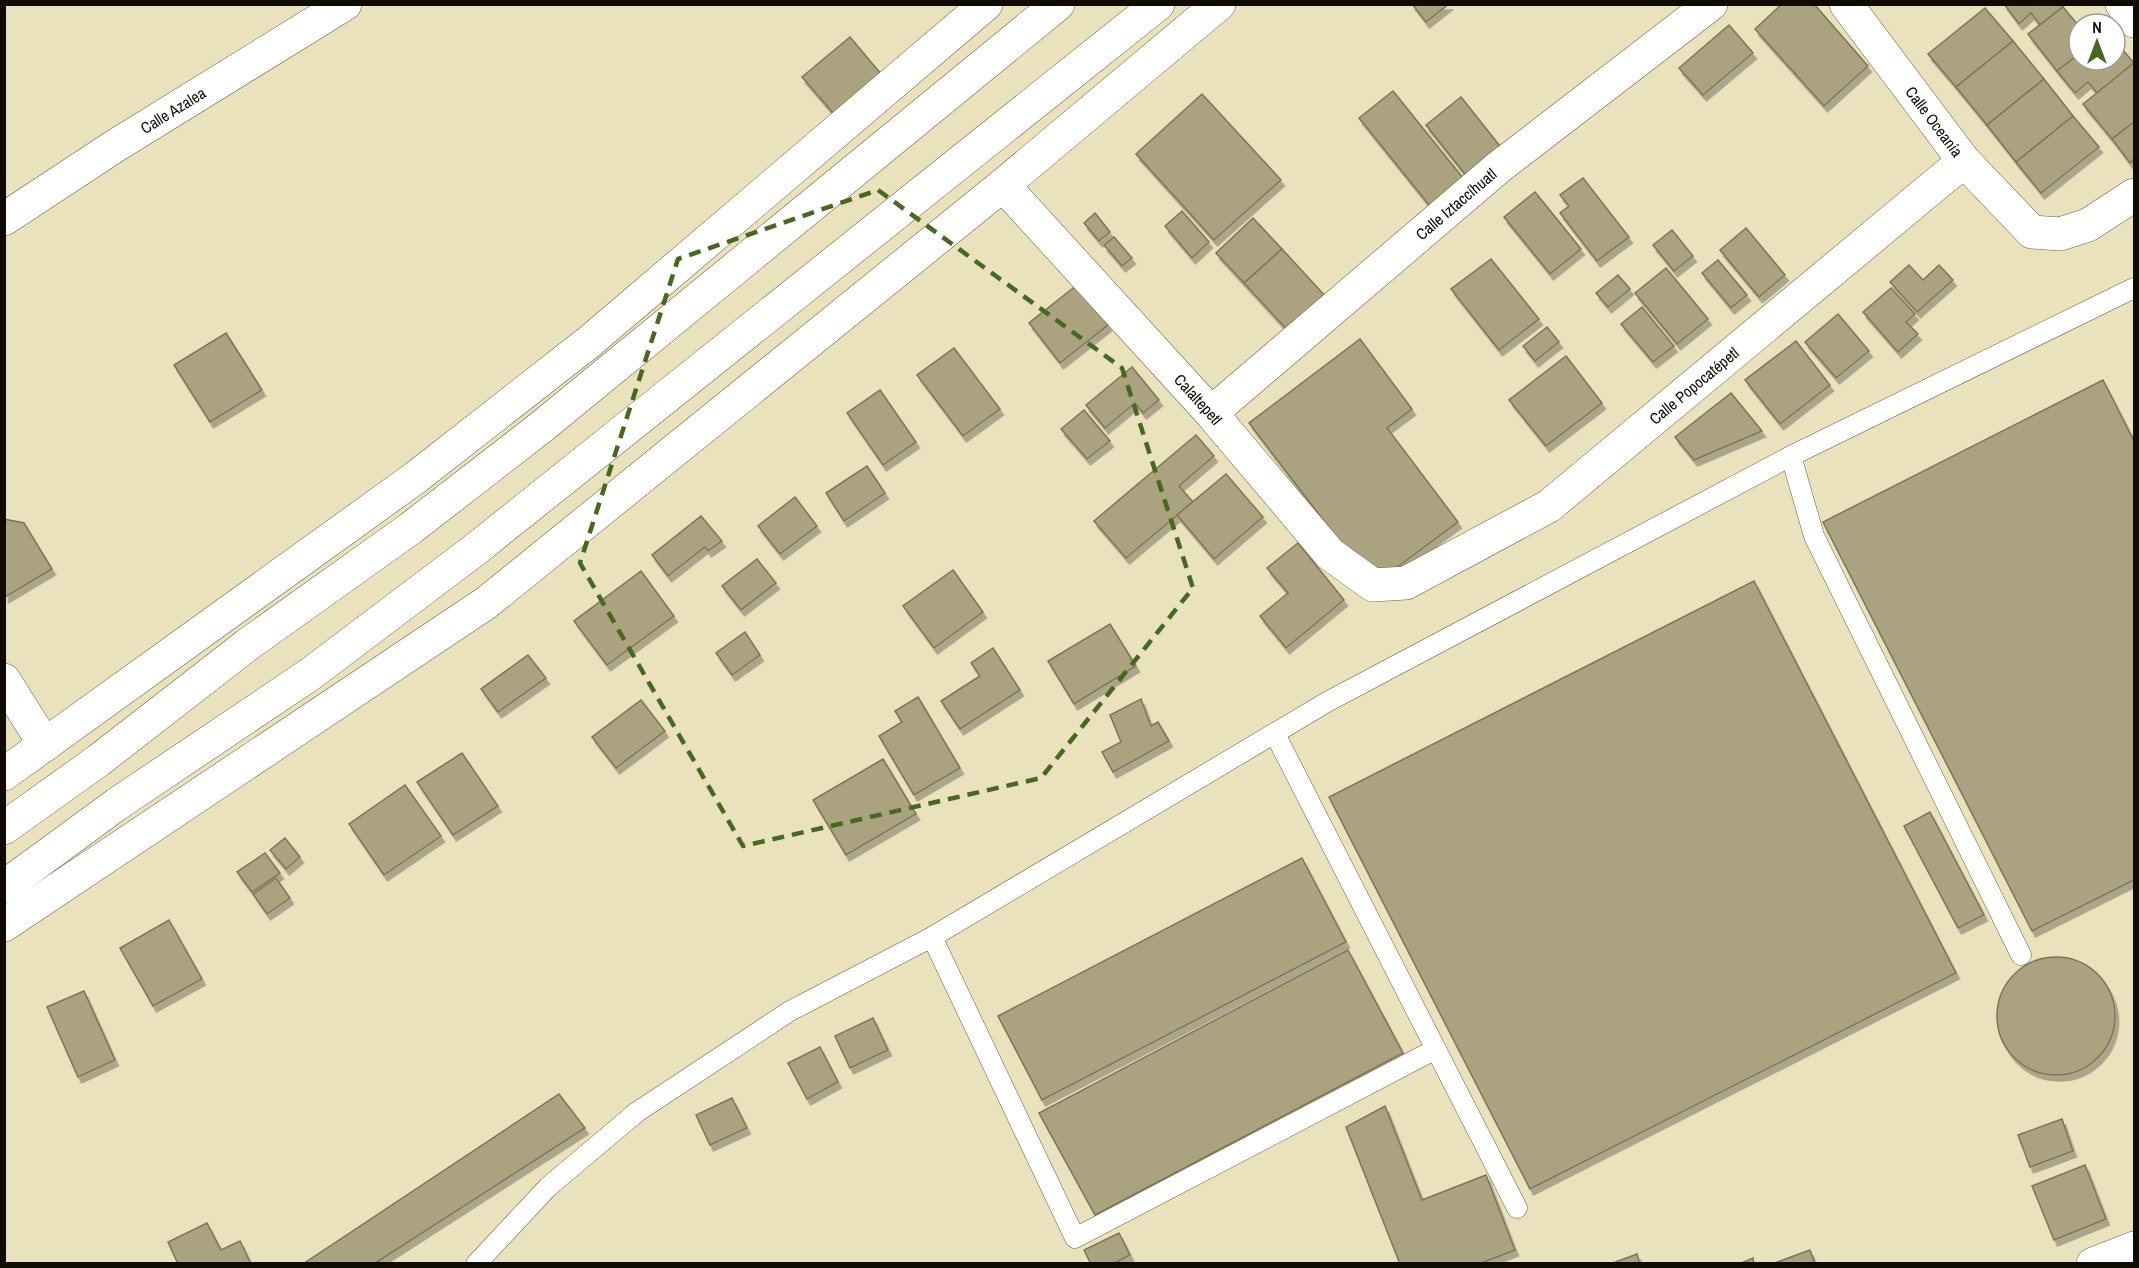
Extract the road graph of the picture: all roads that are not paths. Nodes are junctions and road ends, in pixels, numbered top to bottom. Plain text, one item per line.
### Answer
1 (345, 4) edge
2 (1058, 4) edge
3 (1158, 4) edge
4 (1218, 4) edge
5 (1711, 4) edge
6 (1846, 4) edge
7 (2122, 4) edge
8 (982, 6) edge
9 (2134, 21) edge
10 (1964, 161) junction
11 (1003, 184) junction
12 (2134, 195) edge
13 (4, 219) edge
14 (2134, 288) edge
15 (1211, 413) junction
16 (1791, 456) junction
17 (1406, 583) joint
18 (4, 681) edge
19 (1275, 734) junction
20 (45, 745) junction
21 (4, 774) edge
22 (4, 828) edge
23 (4, 887) edge
24 (4, 925) edge
25 (932, 937) junction
26 (2021, 955) dead end
27 (1436, 1049) junction
28 (1517, 1208) dead end
29 (2134, 1248) edge
30 (476, 1263) edge
31 (2093, 1263) edge

1 - 13 street, Calle Azalea
2 - 22 street
3 - 23 street
4 - 11 street
5 - 15 street, Calle Iztaccíhuatl
6 - 10 street, Calle Oceanía
7 - 9 street
8 - 20 street
10 - 12 street, Calle Oceanía
10 - 17 street, Calle Popocatépetl
11 - 15 street, Calaltepetl
11 - 24 street
14 - 16 lane
15 - 17 street, Calaltepetl
16 - 19 lane
16 - 26 lane
18 - 20 street
19 - 25 lane
19 - 27 lane
20 - 21 street
25 - 27 lane
25 - 30 lane
27 - 28 lane
29 - 31 street

